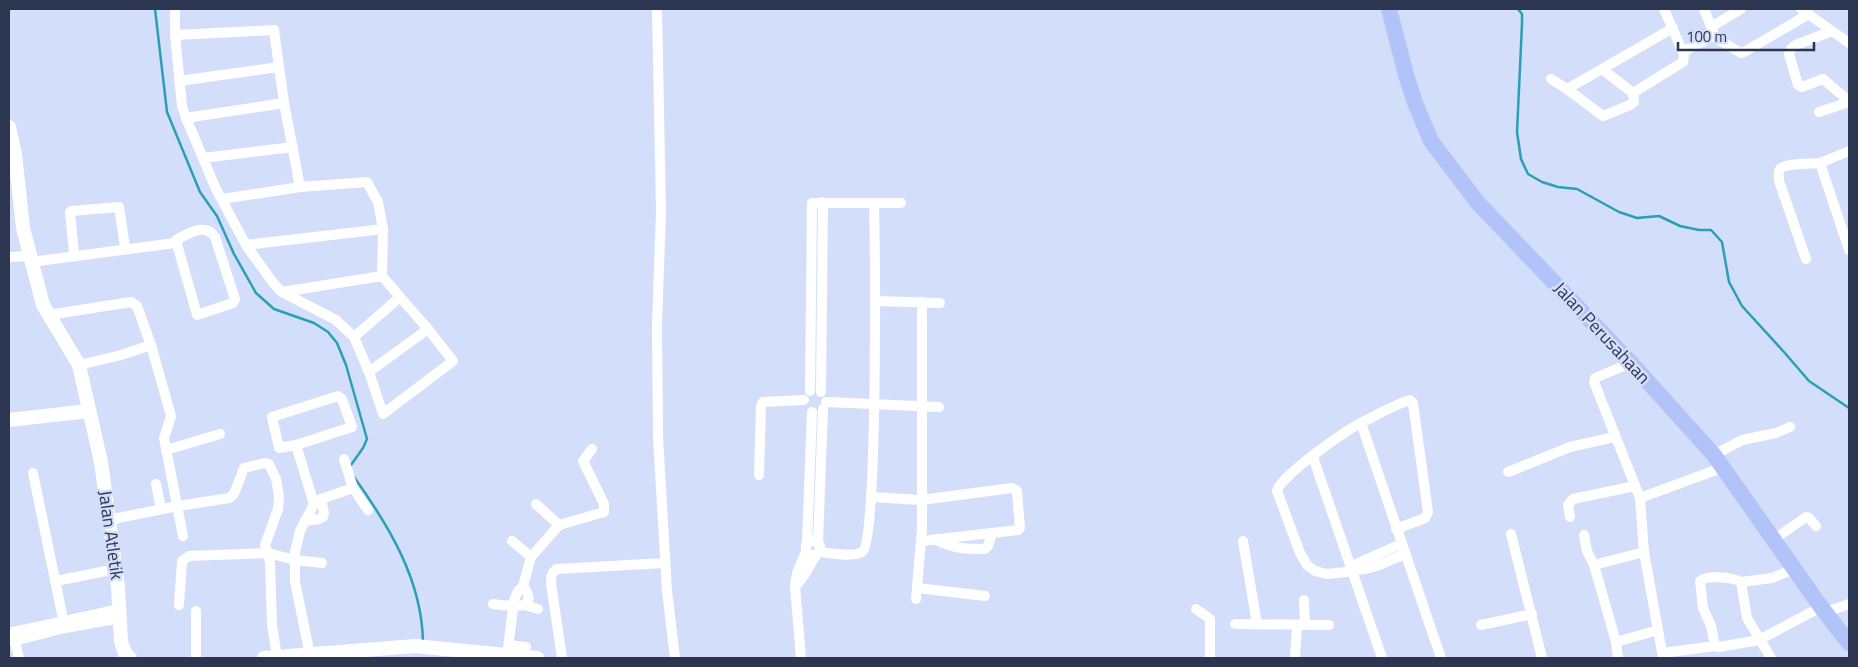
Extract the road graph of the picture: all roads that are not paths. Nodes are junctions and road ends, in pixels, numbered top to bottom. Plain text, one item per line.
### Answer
1 (175, 9) edge
2 (657, 9) edge
3 (1389, 9) edge
4 (1664, 9) edge
5 (1704, 9) edge
6 (1741, 9) edge
7 (1805, 11) edge
8 (1672, 28) junction
9 (1713, 31) junction
10 (1832, 31) junction
11 (175, 35) junction
12 (1849, 43) edge
13 (1683, 52) junction
14 (279, 67) junction
15 (1602, 69) junction
16 (1551, 79) dead end
17 (179, 81) junction
18 (1567, 89) junction
19 (1633, 92) junction
20 (1849, 101) edge
21 (284, 103) junction
22 (1819, 112) dead end
23 (186, 118) junction
24 (9, 127) edge
25 (293, 146) junction
26 (1849, 151) edge
27 (12, 158) edge
28 (203, 158) junction
29 (1820, 163) junction
30 (300, 187) junction
31 (222, 199) junction
32 (824, 202) junction
33 (874, 203) junction
34 (901, 203) dead end
35 (383, 229) junction
36 (176, 242) junction
37 (246, 245) junction
38 (124, 247) junction
39 (1849, 250) edge
40 (74, 254) junction
41 (9, 257) edge
42 (30, 259) junction
43 (1806, 259) dead end
44 (382, 276) junction
45 (282, 292) junction
46 (400, 297) junction
47 (811, 299) junction
48 (822, 299) junction
49 (875, 301) junction
50 (922, 302) junction
51 (940, 303) dead end
52 (48, 315) junction
53 (428, 329) junction
54 (354, 337) junction
55 (151, 345) junction
56 (1631, 363) junction
57 (79, 365) junction
58 (369, 372) junction
59 (810, 391) junction
60 (821, 392) junction
61 (804, 400) junction
62 (874, 403) junction
63 (922, 405) junction
64 (824, 406) junction
65 (940, 407) dead end
66 (89, 411) junction
67 (812, 412) junction
68 (9, 420) edge
69 (1360, 423) junction
70 (1790, 428) dead end
71 (220, 434) dead end
72 (1614, 437) junction
73 (296, 446) junction
74 (592, 449) dead end
75 (166, 450) junction
76 (1313, 457) junction
77 (344, 459) dead end
78 (1719, 461) junction
79 (1508, 472) dead end
80 (33, 473) dead end
81 (759, 475) dead end
82 (156, 484) dead end
83 (1635, 486) junction
84 (353, 488) junction
85 (871, 497) junction
86 (1640, 498) junction
87 (921, 500) junction
88 (317, 502) junction
89 (536, 504) dead end
90 (178, 506) junction
91 (160, 509) junction
92 (368, 510) dead end
93 (1570, 517) dead end
94 (108, 520) junction
95 (305, 521) junction
96 (559, 525) junction
97 (1816, 526) dead end
98 (1396, 529) junction
99 (992, 533) junction
100 (1511, 534) dead end
101 (183, 536) dead end
102 (1584, 536) dead end
103 (935, 539) junction
104 (1774, 540) junction
105 (512, 541) dead end
106 (922, 541) junction
107 (1243, 541) dead end
108 (813, 549) junction
109 (1403, 549) junction
110 (1644, 552) junction
111 (268, 553) junction
112 (531, 557) junction
113 (295, 560) junction
114 (322, 563) dead end
115 (665, 563) junction
116 (1594, 565) junction
117 (116, 569) junction
118 (1351, 569) junction
119 (1794, 569) junction
120 (56, 581) junction
121 (1741, 582) junction
122 (523, 586) junction
123 (918, 588) junction
124 (985, 596) dead end
125 (916, 599) dead end
126 (1304, 600) dead end
127 (493, 604) dead end
128 (1849, 604) edge
129 (179, 605) dead end
130 (524, 605) junction
131 (513, 607) junction
132 (538, 608) dead end
133 (1196, 609) dead end
134 (1824, 610) junction
135 (196, 611) dead end
136 (62, 614) dead end
137 (120, 614) junction
138 (1532, 614) junction
139 (1235, 624) dead end
140 (1258, 624) junction
141 (1301, 625) junction
142 (1329, 625) dead end
143 (1481, 625) dead end
144 (1658, 630) junction
145 (11, 636) edge
146 (1760, 640) junction
147 (1616, 642) junction
148 (1849, 643) edge
149 (526, 647) dead end
150 (1717, 647) junction
151 (393, 654) edge
152 (504, 654) edge
153 (310, 655) junction
154 (1663, 655) edge
155 (348, 656) edge
156 (19, 658) edge
157 (130, 658) edge
158 (196, 658) edge
159 (270, 658) edge
160 (536, 658) edge
161 (562, 658) edge
162 (675, 658) edge
163 (801, 658) edge
164 (1210, 658) edge
165 (1295, 658) edge
166 (1382, 658) edge
167 (1441, 658) edge
168 (1542, 658) edge
169 (1618, 658) edge
170 (1719, 658) edge
171 (1771, 658) edge

1 - 11 street
2 - 115 street
3 - 56 main road, Jalan Perusahaan
4 - 8 street
5 - 9 street
6 - 9 street
7 - 9 street
7 - 10 street
8 - 13 street
8 - 15 street
9 - 13 street
10 - 12 street
10 - 20 street
11 - 14 street
11 - 17 street
13 - 19 street
14 - 17 street
14 - 21 street
15 - 18 street
15 - 19 street
16 - 18 street
17 - 23 street
18 - 19 street
20 - 22 street
21 - 23 street
21 - 25 street
23 - 28 street
24 - 27 street, Jalan Atletik
25 - 28 street
25 - 30 street
26 - 29 street
27 - 42 street, Jalan Atletik
28 - 31 street
29 - 39 street
29 - 43 street
30 - 31 street
30 - 35 street
31 - 37 street
32 - 33 street
32 - 47 street
32 - 48 street
33 - 34 street
33 - 49 street
35 - 37 street
35 - 44 street
36 - 36 street
36 - 38 street
36 - 42 street
37 - 45 street
38 - 40 street
38 - 40 street
40 - 42 street
41 - 42 street
42 - 52 street, Jalan Atletik
44 - 45 street
44 - 46 street
45 - 54 street
46 - 53 street
46 - 54 street
47 - 48 street
47 - 59 street
48 - 60 street
49 - 50 street
49 - 62 street
50 - 51 street
50 - 63 street
52 - 55 street
52 - 57 street, Jalan Atletik
53 - 58 street
53 - 58 street
54 - 58 street
55 - 57 street
55 - 75 street
56 - 72 street
56 - 78 main road, Jalan Perusahaan
57 - 66 street, Jalan Atletik
59 - 60 street
59 - 61 street
60 - 64 street
61 - 67 street
61 - 81 street
62 - 63 street
62 - 64 street
62 - 85 street
63 - 65 street
63 - 87 street
64 - 67 street
64 - 108 street
66 - 68 street
66 - 94 street, Jalan Atletik
67 - 108 street
69 - 76 street
69 - 98 street
69 - 98 street
70 - 78 street
71 - 75 street
72 - 79 street
72 - 83 street
73 - 73 street
73 - 88 street
74 - 96 street
75 - 90 street
76 - 118 street
76 - 118 street
77 - 84 street
78 - 86 street
78 - 104 main road, Jalan Perusahaan
80 - 120 street
82 - 91 street
83 - 86 street
83 - 93 street
84 - 88 street
84 - 92 street
85 - 87 street
85 - 108 street
86 - 110 street
87 - 99 street
87 - 106 street
88 - 95 street
88 - 95 street
89 - 96 street
90 - 91 street
90 - 101 street
90 - 111 street
91 - 94 street
94 - 117 street, Jalan Atletik
95 - 113 street
96 - 112 street
97 - 104 street
98 - 109 street
99 - 103 street
99 - 103 street
100 - 138 street
102 - 116 street
103 - 106 street
104 - 119 main road, Jalan Perusahaan
105 - 112 street
106 - 123 street
107 - 140 street
108 - 163 street
109 - 118 street
109 - 167 street
110 - 116 street
110 - 144 street
111 - 113 street
111 - 129 street
111 - 159 street
112 - 122 street
113 - 114 street
113 - 153 street
115 - 161 street
115 - 162 street
116 - 147 street
117 - 120 street
117 - 137 street, Jalan Atletik
118 - 166 street
119 - 121 street
119 - 134 main road, Jalan Perusahaan
120 - 136 street
121 - 146 street
121 - 150 street
122 - 130 street
122 - 131 street
123 - 124 street
123 - 125 street
126 - 141 street
127 - 131 street
128 - 134 street
130 - 131 street
130 - 132 street
131 - 152 street
133 - 164 street
134 - 146 street
134 - 148 main road, Jalan Perusahaan
135 - 158 street
137 - 145 street
137 - 157 street, Jalan Atletik
138 - 143 street
138 - 168 street
139 - 140 street
140 - 141 street
141 - 142 street
141 - 165 street
144 - 147 street
144 - 154 street
145 - 156 street
146 - 150 street
146 - 171 street
147 - 169 street
149 - 152 street
150 - 154 street
150 - 170 street
151 - 152 street
151 - 155 street
152 - 160 street
153 - 155 street
153 - 159 street

